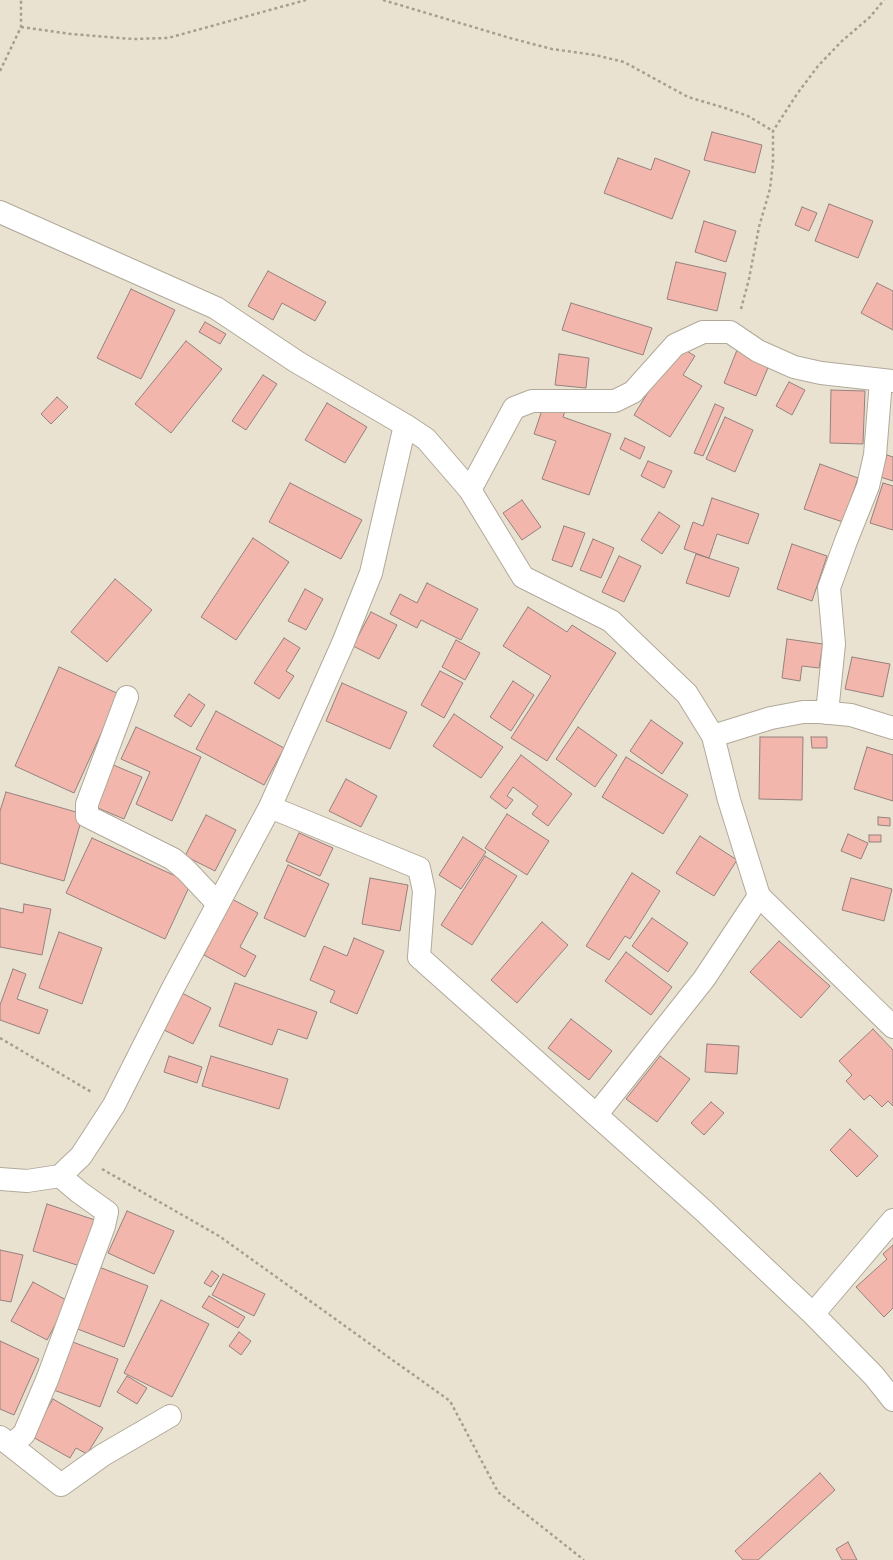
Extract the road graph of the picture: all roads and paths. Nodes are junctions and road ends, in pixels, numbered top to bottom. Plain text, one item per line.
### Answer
1 (21, 0) edge
2 (306, 0) edge
3 (383, 0) edge
4 (884, 0) edge
5 (21, 27) junction
6 (0, 71) edge
7 (773, 132) junction
8 (0, 212) edge
9 (730, 332) junction
10 (887, 381) edge
11 (405, 425) junction
12 (470, 490) junction
13 (127, 697) dead end
14 (827, 713) junction
15 (893, 728) edge
16 (713, 736) junction
17 (270, 807) junction
18 (759, 896) junction
19 (218, 904) junction
20 (893, 1027) edge
21 (0, 1038) edge
22 (114, 1105) junction
23 (597, 1114) junction
24 (81, 1156) junction
25 (60, 1176) junction
26 (0, 1179) edge
27 (893, 1220) edge
28 (813, 1314) junction
29 (893, 1400) edge
30 (170, 1416) dead end
31 (6, 1441) edge
32 (584, 1560) edge

1 - 5 path
2 - 5 path
3 - 7 path
4 - 7 path
5 - 6 path
7 - 9 path
8 - 11 street
9 - 10 street
9 - 12 street
10 - 14 street
11 - 12 street
11 - 17 street
12 - 16 street
13 - 19 street
14 - 15 street
14 - 16 street
16 - 18 street
17 - 19 street
17 - 23 street
18 - 20 street
18 - 23 street
19 - 22 street
21 - 22 path
22 - 24 street
23 - 28 street
24 - 25 street
24 - 32 path
25 - 26 street
25 - 31 street
27 - 28 street
28 - 29 street
30 - 31 street

